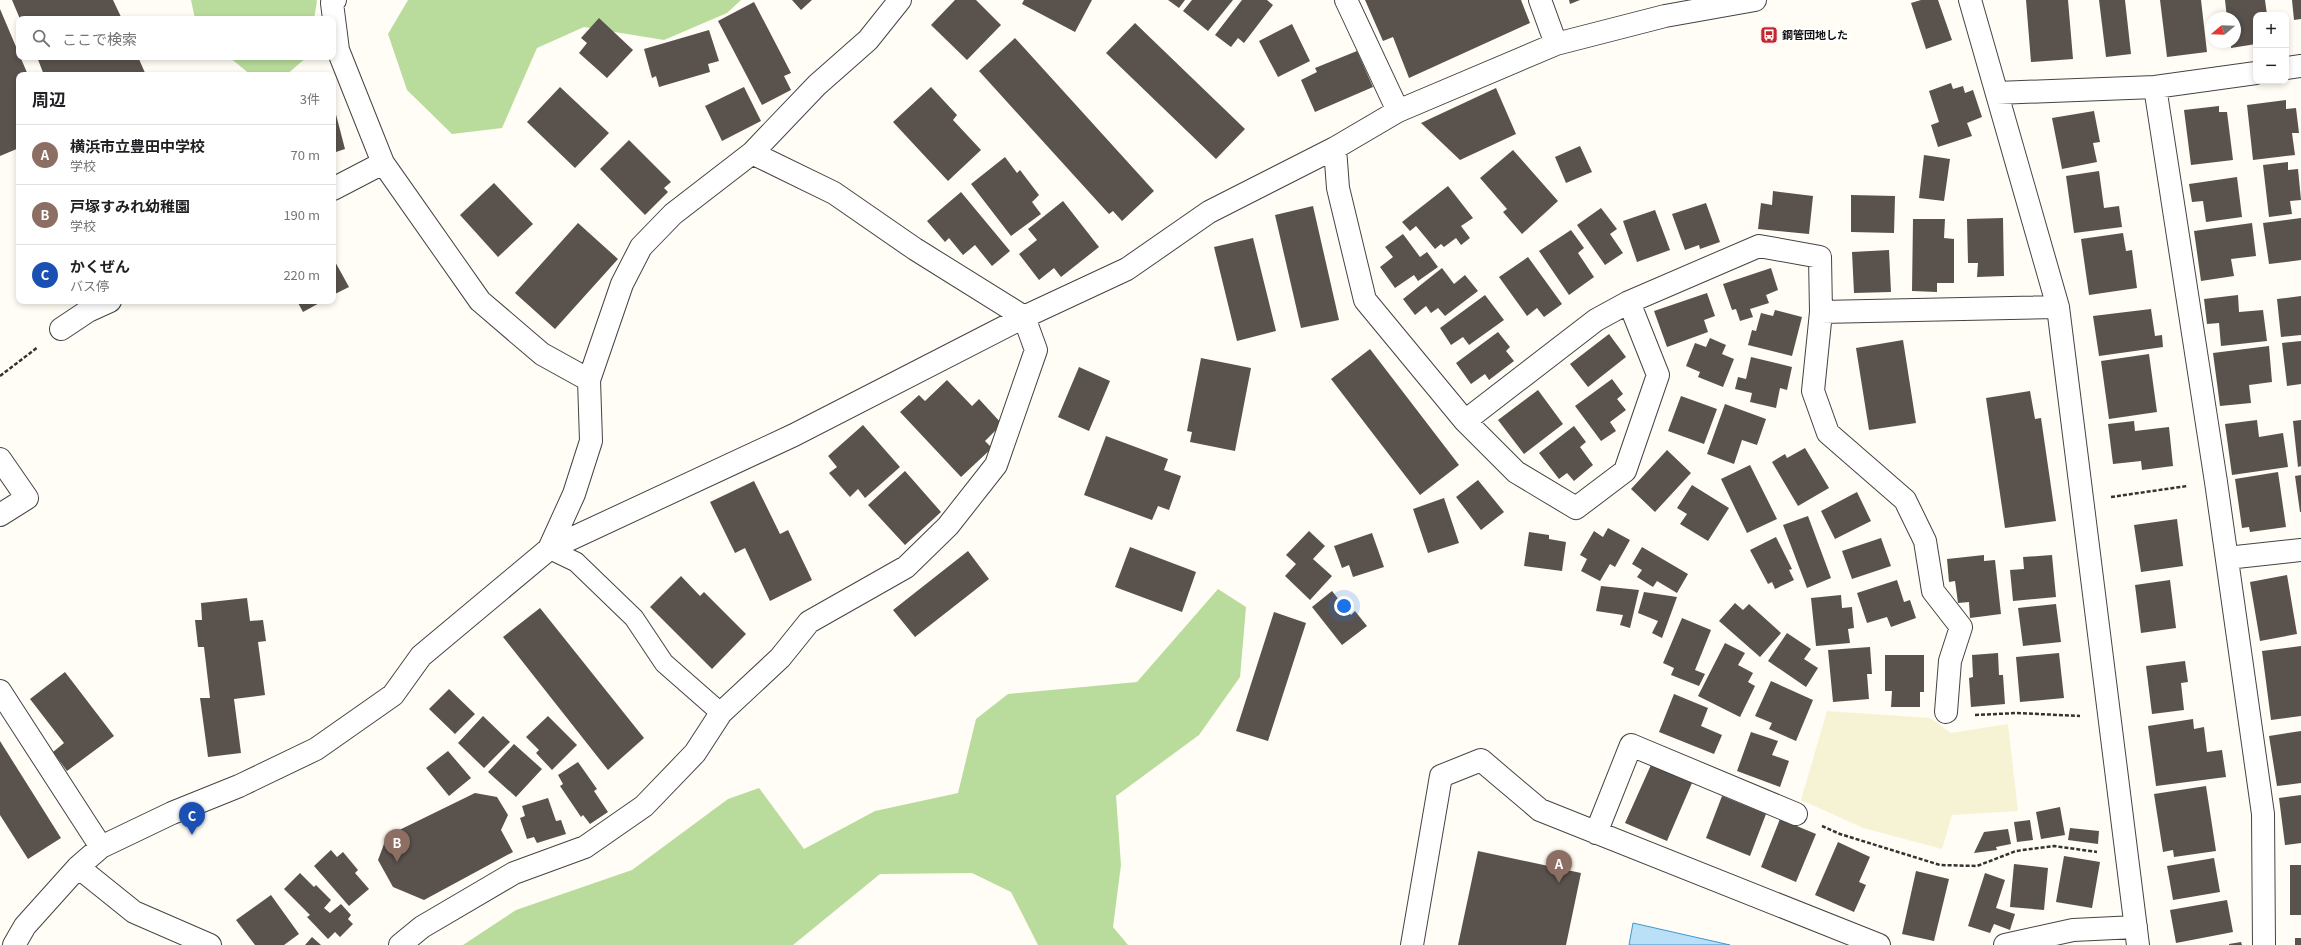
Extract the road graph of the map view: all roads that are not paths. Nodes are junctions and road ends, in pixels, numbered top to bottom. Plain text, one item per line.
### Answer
1 (335, 0) edge
2 (900, 0) edge
3 (1346, 0) edge
4 (1540, 0) edge
5 (1755, 0) edge
6 (1970, 0) edge
7 (334, 16) edge
8 (336, 34) edge
9 (1556, 44) junction
10 (2301, 66) edge
11 (2289, 68) edge
12 (2253, 73) edge
13 (2154, 87) junction
14 (1997, 93) junction
15 (1398, 111) junction
16 (1335, 148) junction
17 (752, 153) junction
18 (383, 163) junction
19 (336, 187) edge
20 (1629, 302) junction
21 (103, 304) edge
22 (2058, 307) junction
23 (1821, 312) junction
24 (1024, 317) junction
25 (61, 329) road end
26 (589, 380) junction
27 (1465, 421) junction
28 (0, 459) edge
29 (0, 515) edge
30 (549, 549) junction
31 (2301, 550) edge
32 (2227, 558) junction
33 (0, 691) edge
34 (1946, 712) road end
35 (721, 713) junction
36 (1796, 814) road end
37 (1596, 833) junction
38 (101, 847) junction
39 (78, 867) junction
40 (2137, 936) edge
41 (10, 943) edge
42 (210, 945) edge
43 (400, 945) edge
44 (1412, 945) edge
45 (1879, 945) edge
46 (2005, 945) edge
47 (2264, 945) edge

1 - 7 street
2 - 17 street
3 - 15 street
4 - 9 street
5 - 9 street
6 - 14 street
8 - 18 street
9 - 15 street
10 - 11 street
12 - 13 street
13 - 14 street
13 - 32 street
14 - 22 street
15 - 16 street
16 - 24 street
16 - 27 street
17 - 24 street
17 - 26 street
18 - 19 street
18 - 26 street
20 - 23 street
20 - 27 street
20 - 27 street
21 - 25 street
22 - 23 street
22 - 40 street
23 - 34 street
24 - 30 street
24 - 35 street
26 - 30 street
28 - 29 street
30 - 35 lane
30 - 38 street
31 - 32 street
32 - 47 street
33 - 38 street
35 - 43 street
36 - 37 street
37 - 44 street
37 - 45 street
38 - 39 street
39 - 41 street
39 - 42 street
40 - 46 street

